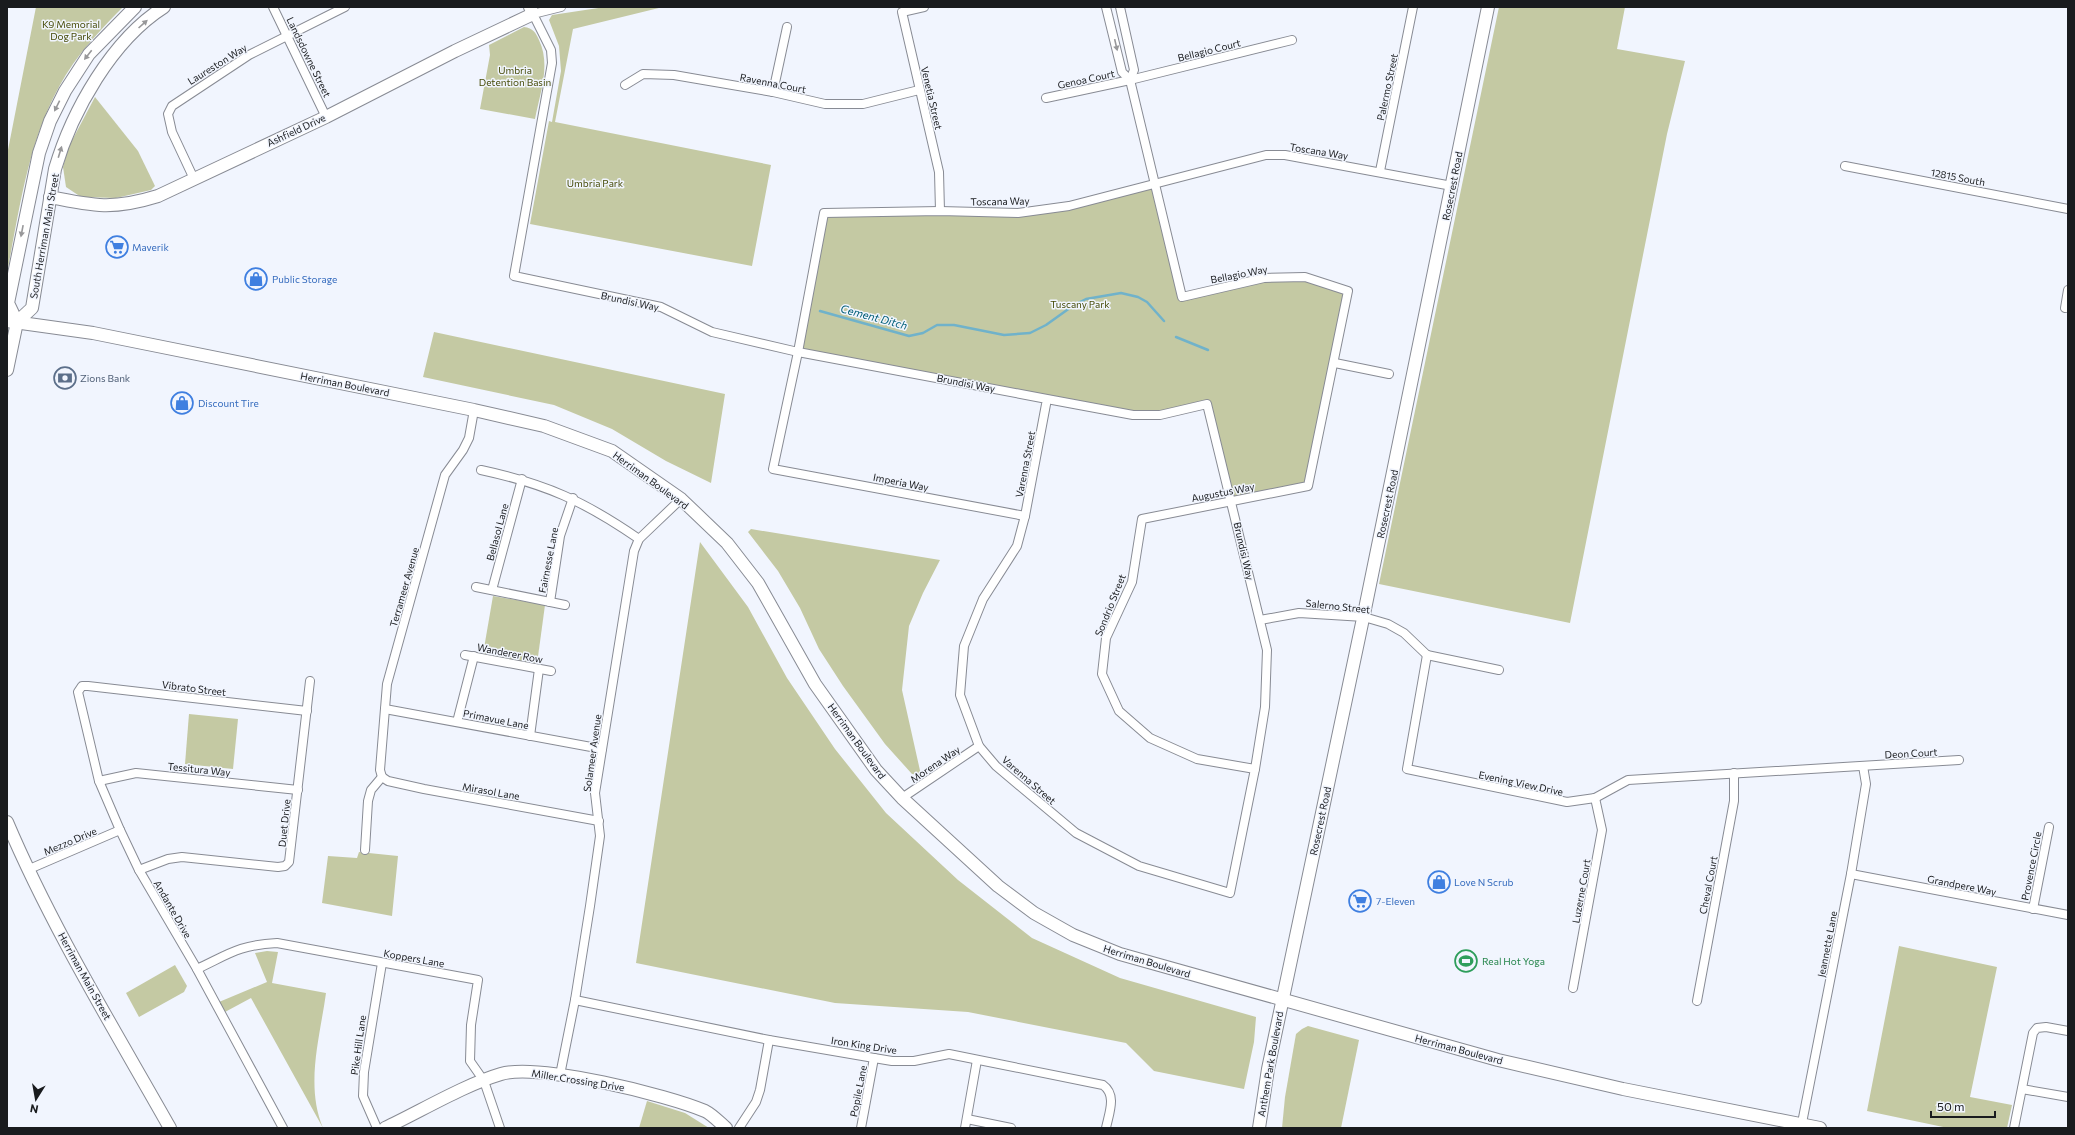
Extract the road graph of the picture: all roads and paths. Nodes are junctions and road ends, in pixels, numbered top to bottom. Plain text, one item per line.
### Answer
1 (134, 7) edge
2 (164, 7) edge
3 (273, 7) edge
4 (345, 7) edge
5 (561, 7) edge
6 (924, 7) edge
7 (1106, 7) edge
8 (1120, 7) edge
9 (1414, 7) edge
10 (1488, 7) edge
11 (532, 10) edge
12 (787, 27) dead end
13 (287, 37) junction
14 (1292, 40) dead end
15 (1130, 80) junction
16 (625, 85) dead end
17 (919, 90) junction
18 (773, 92) junction
19 (1046, 98) dead end
20 (326, 117) junction
21 (1845, 166) dead end
22 (1380, 171) junction
23 (194, 179) junction
24 (1156, 184) junction
25 (1452, 186) junction
26 (50, 197) junction
27 (2068, 208) edge
28 (940, 211) junction
29 (2068, 290) edge
30 (2065, 308) dead end
31 (12, 322) edge
32 (798, 352) junction
33 (1335, 363) junction
34 (7, 370) edge
35 (1389, 374) dead end
36 (1047, 399) junction
37 (474, 410) junction
38 (772, 469) joint
39 (481, 470) dead end
40 (522, 479) junction
41 (1308, 486) joint
42 (573, 498) junction
43 (681, 499) junction
44 (1232, 500) junction
45 (1025, 516) junction
46 (1142, 519) joint
47 (639, 539) junction
48 (476, 587) dead end
49 (492, 590) junction
50 (550, 602) junction
51 (565, 605) dead end
52 (1364, 617) junction
53 (1260, 620) junction
54 (1427, 655) junction
55 (539, 669) junction
56 (1499, 670) dead end
57 (551, 671) dead end
58 (310, 682) dead end
59 (80, 688) joint
60 (386, 708) junction
61 (307, 711) junction
62 (457, 722) junction
63 (530, 736) junction
64 (979, 746) junction
65 (602, 750) junction
66 (1959, 760) dead end
67 (1863, 766) junction
68 (1255, 769) junction
69 (1734, 773) junction
70 (382, 777) junction
71 (99, 781) junction
72 (298, 790) junction
73 (902, 798) junction
74 (1595, 798) junction
75 (598, 821) junction
76 (7, 822) edge
77 (2049, 827) dead end
78 (120, 830) junction
79 (365, 850) dead end
80 (27, 870) junction
81 (139, 870) junction
82 (1851, 874) junction
83 (1230, 893) joint
84 (2033, 909) junction
85 (2068, 915) edge
86 (382, 963) junction
87 (197, 969) junction
88 (1573, 988) dead end
89 (575, 1000) junction
90 (1282, 1000) junction
91 (1697, 1001) dead end
92 (2068, 1031) edge
93 (769, 1040) junction
94 (874, 1058) junction
95 (977, 1060) junction
96 (560, 1075) junction
97 (484, 1081) junction
98 (2022, 1089) junction
99 (2068, 1097) edge
100 (967, 1119) junction
101 (1801, 1126) edge
102 (170, 1128) edge
103 (283, 1128) edge
104 (377, 1128) edge
105 (385, 1128) edge
106 (500, 1128) edge
107 (726, 1128) edge
108 (739, 1128) edge
109 (861, 1128) edge
110 (966, 1128) edge
111 (1011, 1128) edge
112 (1106, 1128) edge
113 (1259, 1128) edge
114 (1820, 1128) edge
115 (2014, 1128) edge

1 -> 31 main road, South Herriman Main Street
26 -> 2 main road, South Herriman Main Street
3 - 13 street, Landsdowne Street
4 - 13 street, Laureston Way
5 - 11 street
6 - 17 street, Venetia Street
7 -> 15 street, Bellagio Way
8 - 15 street, Bellagio Way
9 - 22 street, Palermo Street
10 - 25 main road, Rosecrest Road
11 - 20 main road, Ashfield Drive
11 - 32 street, Brundisi Way
12 - 18 street
13 - 20 street, Landsdowne Street
13 - 23 street, Laureston Way
14 - 15 street, Bellagio Court
15 - 19 street, Genoa Court
15 - 24 street, Bellagio Way
16 - 18 street, Ravenna Court
17 - 18 street, Ravenna Court
17 - 28 street, Venetia Street
20 - 23 main road, Ashfield Drive
21 - 27 street, 12815 South
22 - 24 street, Toscana Way
22 - 25 street, Toscana Way
23 - 26 main road, Ashfield Drive
24 - 28 street, Toscana Way
24 - 33 street, Bellagio Way
25 - 52 main road, Rosecrest Road
26 - 31 main road, South Herriman Main Street
28 - 32 street, Toscana Way
29 - 30 street
31 - 34 main road
31 - 37 main road, Herriman Boulevard
32 - 36 street, Brundisi Way
32 - 38 street, Toscana Way
33 - 35 street
33 - 41 street, Bellagio Way
36 - 44 street, Brundisi Way
36 - 45 street, Varenna Street
37 - 43 main road, Herriman Boulevard
37 - 60 street, Terrameer Avenue
38 - 45 street, Imperia Way
39 - 40 street
40 - 42 street
40 - 49 street, Bellasol Lane
41 - 44 street, Augustus Way
42 - 47 street
42 - 50 street, Fairnesse Lane
43 - 47 street, Solameer Avenue
43 - 73 main road, Herriman Boulevard
44 - 46 street, Augustus Way
44 - 53 street, Brundisi Way
45 - 64 street, Varenna Street
46 - 68 street, Sondrio Street
47 - 65 street, Solameer Avenue
48 - 49 street
49 - 50 street
50 - 51 street
52 - 53 street, Salerno Street
52 - 54 street, Salerno Street
52 - 90 main road, Rosecrest Road
53 - 68 street, Brundisi Way
54 - 56 street
54 - 74 street, Evening View Drive
55 - 57 street, Wanderer Row
55 - 62 street, Wanderer Row
55 - 63 street
58 - 61 street, Duet Drive
59 - 61 street, Vibrato Street
59 - 71 street, Andante Drive
60 - 62 street, Primavue Lane
60 - 70 street, Terrameer Avenue
61 - 72 street, Duet Drive
62 - 63 street, Primavue Lane
63 - 65 street, Primavue Lane
64 - 73 street, Morena Way
64 - 83 street, Varenna Street
65 - 75 street, Solameer Avenue
66 - 67 street, Deon Court
67 - 69 street, Evening View Drive
67 - 82 street, Jeannette Lane
68 - 83 street, Brundisi Way
69 - 74 street, Evening View Drive
69 - 91 street, Cheval Court
70 - 75 street, Mirasol Lane
70 - 79 street
71 - 72 street, Tessitura Way
71 - 78 street, Andante Drive
72 - 81 street, Duet Drive
73 - 90 main road, Herriman Boulevard
74 - 88 street, Luzerne Court
75 - 89 street, Solameer Avenue
76 - 80 main road, Herriman Main Street
77 - 84 street, Provence Circle
78 - 80 street, Mezzo Drive
78 - 81 street, Andante Drive
80 - 102 main road, Herriman Main Street
81 - 87 street, Andante Drive
82 - 84 street, Grandpere Way
82 - 101 street, Jeannette Lane
84 - 85 street, Grandpere Way
86 - 87 street, Koppers Lane
86 - 97 street, Koppers Lane
86 - 104 street, Pike Hill Lane
87 - 103 street, Andante Drive
89 - 93 street, Iron King Drive
89 - 96 street, Solameer Avenue
90 - 101 main road, Herriman Boulevard
90 - 113 main road, Anthem Park Boulevard
92 - 98 street
93 - 94 street, Iron King Drive
93 - 108 street
94 - 95 street, Iron King Drive
94 - 109 street, Popile Lane
95 - 100 street
95 - 112 street, Iron King Drive
96 - 97 main road, Miller Crossing Drive
96 - 107 main road, Miller Crossing Drive
97 - 105 main road, Miller Crossing Drive
97 - 106 street, Koppers Lane
98 - 99 street
98 - 115 street
100 - 110 street
100 - 111 street
101 - 114 main road, Herriman Boulevard

